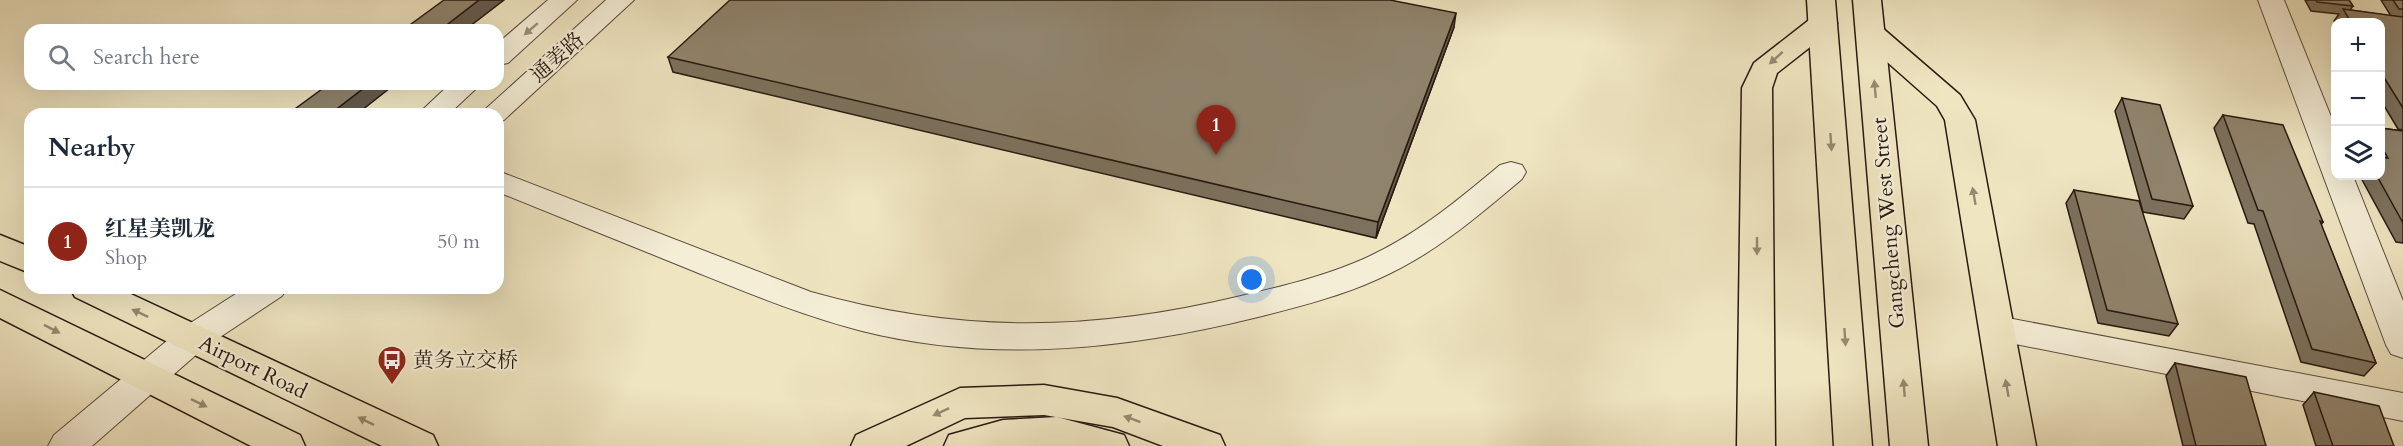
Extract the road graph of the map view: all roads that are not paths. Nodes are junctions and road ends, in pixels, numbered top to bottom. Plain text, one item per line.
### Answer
1 (564, 0) edge
2 (621, 0) edge
3 (2271, 0) edge
4 (1822, 11) edge
5 (1868, 16) edge
6 (504, 52) edge
7 (460, 90) edge
8 (439, 108) edge
9 (501, 108) edge
10 (2331, 155) edge
11 (1511, 172) dead end
12 (2340, 180) edge
13 (504, 183) edge
14 (0, 247) edge
15 (24, 258) edge
16 (100, 294) edge
17 (256, 294) edge
18 (242, 300) edge
19 (0, 303) edge
20 (1997, 329) junction
21 (193, 338) junction
22 (2403, 345) edge
23 (146, 377) junction
24 (2403, 407) edge
25 (67, 446) edge
26 (286, 446) edge
27 (419, 446) edge
28 (870, 446) edge
29 (963, 446) edge
30 (1110, 446) edge
31 (1206, 446) edge
32 (1756, 446) edge
33 (1853, 446) edge
34 (1909, 446) edge
35 (2017, 446) edge

1 -> 6 street, 通姜路
2 - 9 street, 通姜路
3 - 10 street
4 -> 32 main road
4 -> 33 main road
20 -> 5 main road
34 -> 5 main road, Gangcheng West Street
7 - 8 street
11 - 13 street
12 - 22 street
14 - 15 main road
21 -> 16 main road, Airport Road
17 - 18 street
18 - 21 street
19 -> 23 main road
20 - 24 street
35 -> 20 main road
21 - 23 street
27 -> 21 main road, Airport Road
23 - 25 street
23 -> 26 main road
31 -> 28 main road
29 - 30 main road

